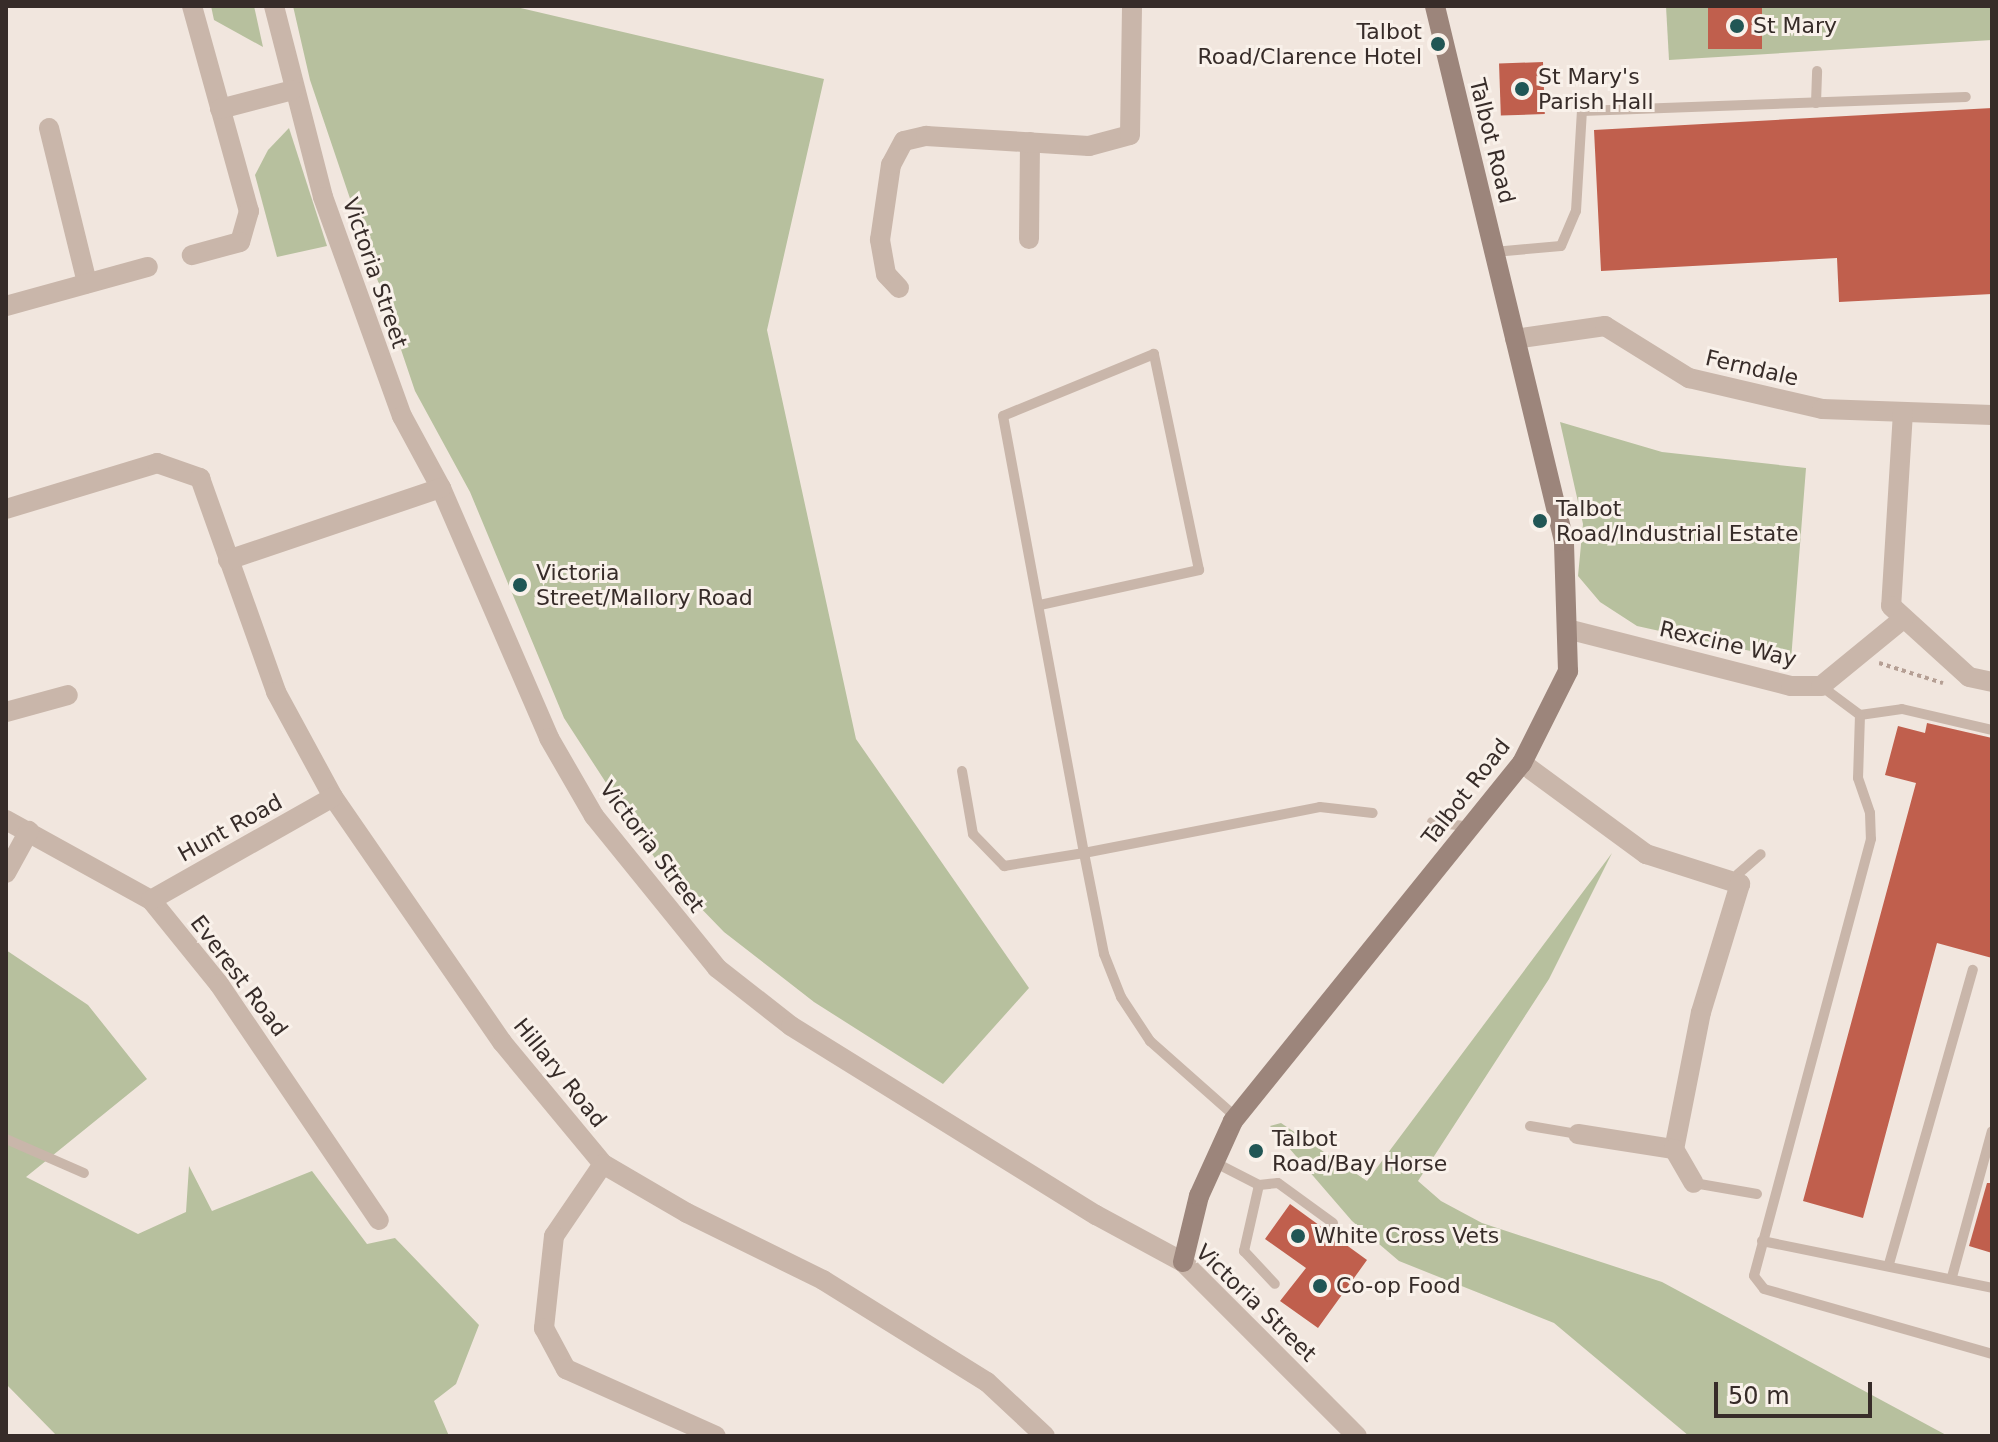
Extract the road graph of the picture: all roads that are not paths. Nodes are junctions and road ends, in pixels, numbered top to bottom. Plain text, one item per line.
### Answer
1 (192, 6) edge
2 (274, 6) edge
3 (1132, 6) edge
4 (1437, 6) edge
5 (1817, 71) dead end
6 (293, 90) junction
7 (1966, 97) dead end
8 (1816, 103) junction
9 (220, 109) junction
10 (49, 128) dead end
11 (1030, 142) junction
12 (1029, 239) dead end
13 (1494, 252) junction
14 (192, 255) dead end
15 (148, 267) dead end
16 (87, 283) junction
17 (899, 288) dead end
18 (6, 306) edge
19 (1515, 339) junction
20 (1903, 412) junction
21 (1992, 415) edge
22 (441, 488) junction
23 (6, 509) edge
24 (228, 560) junction
25 (1040, 605) junction
26 (1904, 618) junction
27 (1567, 629) junction
28 (1992, 682) edge
29 (1821, 686) junction
30 (68, 695) dead end
31 (6, 712) edge
32 (1860, 715) junction
33 (1992, 730) edge
34 (1522, 763) junction
35 (962, 771) dead end
36 (333, 797) junction
37 (1373, 813) dead end
38 (6, 820) edge
39 (1432, 822) dead end
40 (1471, 827) junction
41 (29, 831) junction
42 (1084, 853) junction
43 (1761, 854) dead end
44 (6, 873) edge
45 (1740, 884) junction
46 (151, 900) junction
47 (1973, 970) dead end
48 (1236, 1117) junction
49 (1530, 1126) dead end
50 (1992, 1131) edge
51 (1578, 1134) joint
52 (6, 1139) edge
53 (1674, 1149) junction
54 (1213, 1161) junction
55 (603, 1164) junction
56 (84, 1173) dead end
57 (1694, 1183) joint
58 (1259, 1185) junction
59 (1757, 1194) dead end
60 (379, 1220) dead end
61 (1333, 1223) dead end
62 (1762, 1241) junction
63 (1183, 1262) junction
64 (1889, 1264) junction
65 (1952, 1277) junction
66 (1275, 1284) dead end
67 (1992, 1288) edge
68 (1992, 1354) edge
69 (716, 1436) edge
70 (1045, 1436) edge
71 (1357, 1436) edge

1 - 9 street
2 - 6 street, Victoria Street
3 - 11 street
4 - 13 street, Talbot Road
5 - 8 lane
6 - 9 street
6 - 22 street, Victoria Street
7 - 8 lane
8 - 13 lane
9 - 14 street
10 - 16 street
11 - 12 street
11 - 17 street
13 - 19 street, Talbot Road
15 - 16 street
16 - 18 street
19 - 20 street, Ferndale
19 - 27 street, Talbot Road
20 - 21 street, Ferndale
20 - 26 street
22 - 24 street
22 - 63 street, Victoria Street
23 - 24 street, Hillary Road
24 - 36 street, Hillary Road
25 - 25 lane
25 - 42 lane
26 - 28 street
26 - 29 street, Rexcine Way
27 - 29 street, Rexcine Way
27 - 34 street, Talbot Road
29 - 32 lane
30 - 31 street
32 - 33 lane
32 - 62 lane
34 - 40 street, Talbot Road
34 - 45 street
35 - 42 lane
36 - 46 street, Hunt Road
36 - 55 street, Hillary Road
37 - 42 lane
38 - 41 street, Everest Road
39 - 40 lane
40 - 48 street, Talbot Road
41 - 44 street
41 - 46 street, Everest Road
42 - 48 lane
43 - 45 lane
45 - 53 street
46 - 60 street, Everest Road
47 - 64 lane
48 - 54 street, Talbot Road
49 - 51 lane
50 - 65 lane
51 - 53 street
52 - 56 lane
53 - 57 street
54 - 58 lane
54 - 63 street, Talbot Road
55 - 69 street
55 - 70 street, Hillary Road
57 - 59 lane
58 - 61 lane
58 - 66 lane
62 - 64 lane
62 - 68 lane
63 - 71 street, Victoria Street
64 - 65 lane
65 - 67 lane

